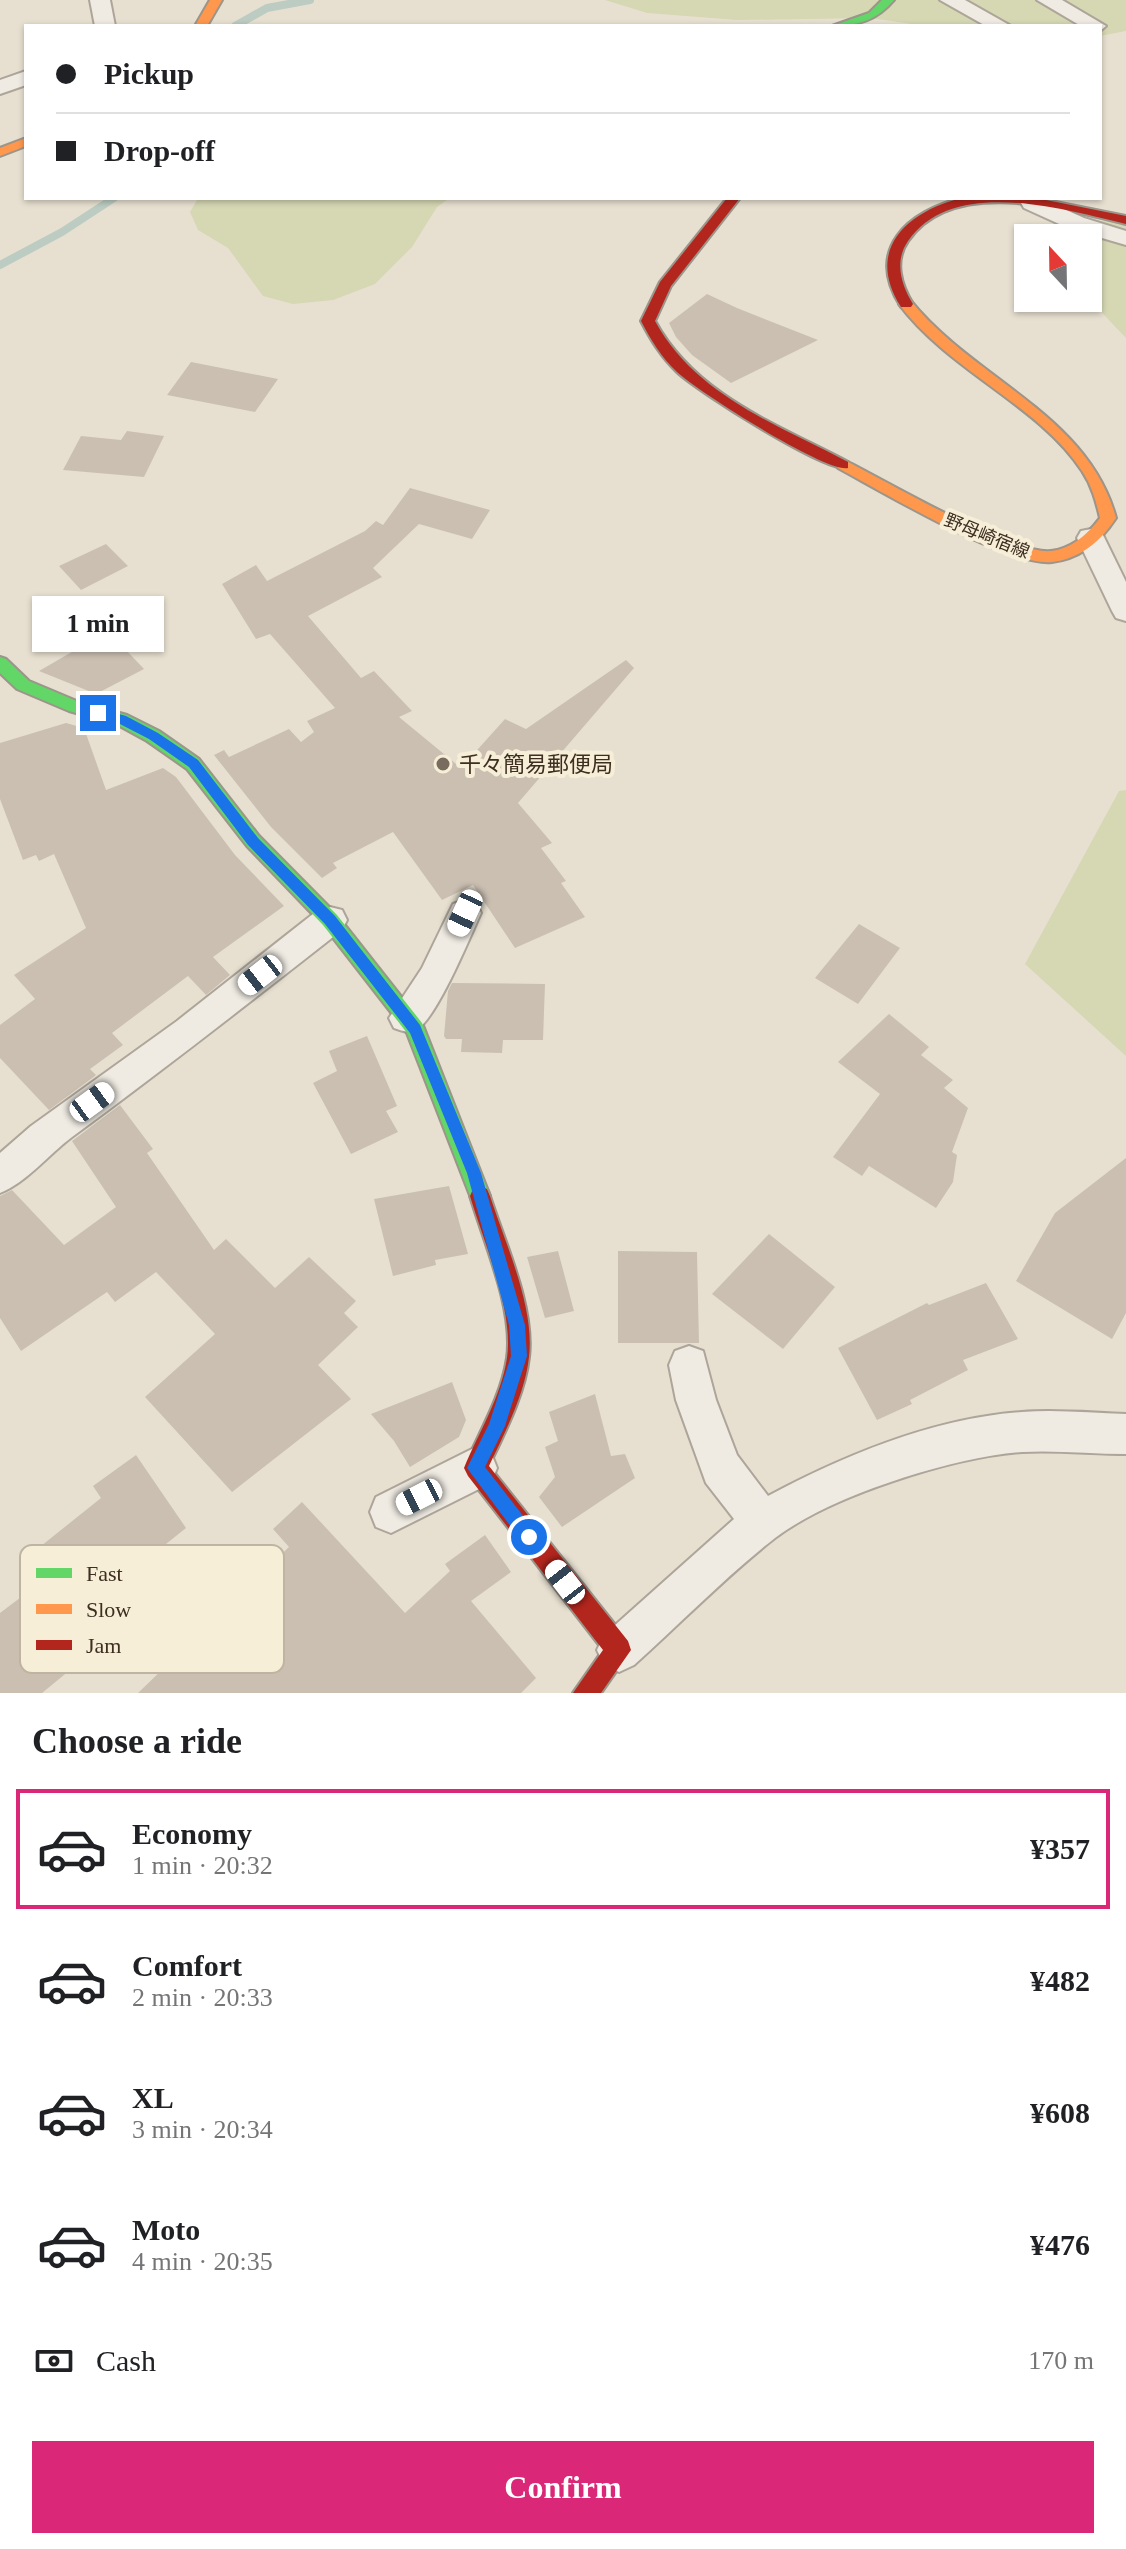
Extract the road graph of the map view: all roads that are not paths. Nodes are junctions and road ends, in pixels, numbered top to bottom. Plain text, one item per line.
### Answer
1 (100, 0) edge
2 (216, 0) edge
3 (888, 0) edge
4 (950, 0) edge
5 (1047, 0) edge
6 (105, 24) edge
7 (202, 24) edge
8 (846, 24) edge
9 (997, 24) edge
10 (1092, 24) edge
11 (24, 78) edge
12 (0, 88) edge
13 (24, 143) edge
14 (0, 152) edge
15 (732, 200) edge
16 (1032, 203) junction
17 (1126, 220) edge
18 (1126, 238) edge
19 (1091, 538) junction
20 (1126, 611) edge
21 (0, 664) edge
22 (465, 913) dead end
23 (330, 920) junction
24 (406, 1018) junction
25 (0, 1176) edge
26 (689, 1365) dead end
27 (1126, 1434) edge
28 (476, 1468) junction
29 (391, 1512) dead end
30 (762, 1522) junction
31 (619, 1650) junction
32 (585, 1693) edge

1 - 6 street
2 - 7 main road
3 - 8 main road
4 - 9 street
5 - 10 street
11 - 12 street
13 - 14 main road
15 - 19 main road, 野母崎宿線
16 - 17 main road
16 - 18 street
16 - 19 main road
19 - 20 street
21 - 23 main road
22 - 24 street
23 - 24 main road
23 - 25 street
24 - 28 main road
26 - 30 street
27 - 30 street
28 - 29 street
28 - 31 main road
30 - 31 street
31 - 32 main road

